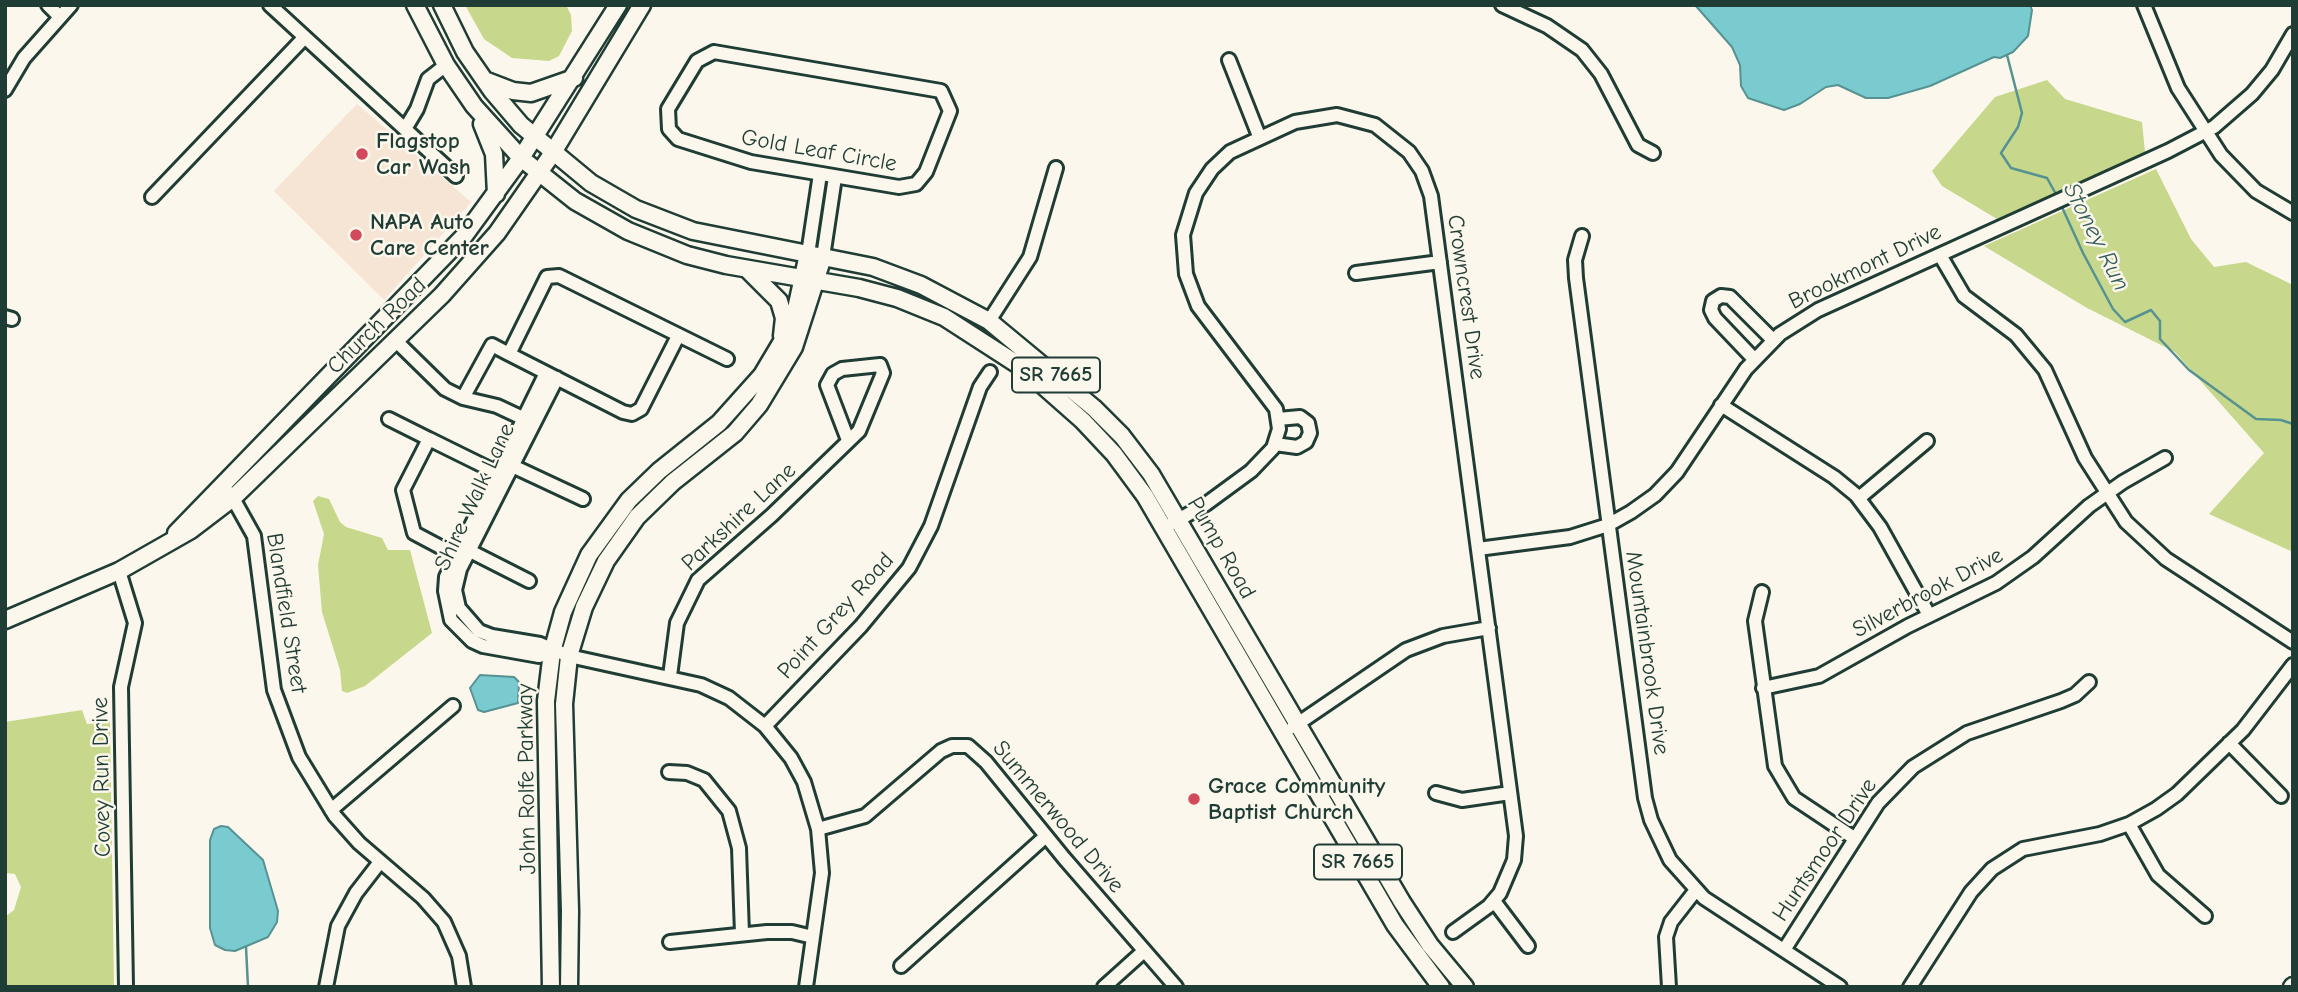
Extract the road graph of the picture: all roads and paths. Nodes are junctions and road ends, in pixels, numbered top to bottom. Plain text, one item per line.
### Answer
1 (48, 5) edge
2 (71, 5) edge
3 (270, 5) edge
4 (415, 5) edge
5 (442, 5) edge
6 (618, 5) edge
7 (642, 5) edge
8 (1502, 5) edge
9 (2144, 5) edge
10 (60, 17) junction
11 (2293, 34) edge
12 (304, 37) junction
13 (1229, 60) dead end
14 (446, 65) junction
15 (574, 78) junction
16 (484, 80) junction
17 (5, 90) edge
18 (474, 106) junction
19 (405, 130) junction
20 (2206, 131) junction
21 (1259, 136) junction
22 (535, 138) junction
23 (1653, 153) dead end
24 (552, 154) junction
25 (522, 158) junction
26 (1056, 168) dead end
27 (539, 173) junction
28 (820, 174) junction
29 (456, 176) dead end
30 (835, 177) junction
31 (496, 194) junction
32 (152, 198) dead end
33 (2293, 214) edge
34 (1582, 236) dead end
35 (1940, 254) junction
36 (815, 255) junction
37 (1440, 262) junction
38 (747, 269) junction
39 (1356, 273) dead end
40 (810, 280) junction
41 (989, 321) junction
42 (678, 336) junction
43 (395, 340) junction
44 (1773, 340) junction
45 (781, 343) junction
46 (509, 354) junction
47 (727, 359) dead end
48 (1754, 359) junction
49 (990, 372) dead end
50 (551, 376) junction
51 (463, 398) junction
52 (1721, 405) junction
53 (389, 419) dead end
54 (1278, 419) junction
55 (528, 420) junction
56 (429, 439) junction
57 (848, 440) junction
58 (1927, 441) dead end
59 (1275, 444) junction
60 (2165, 458) dead end
61 (504, 469) junction
62 (224, 484) junction
63 (2107, 493) junction
64 (233, 498) junction
65 (1859, 498) junction
66 (583, 499) dead end
67 (1179, 519) junction
68 (1608, 525) junction
69 (1163, 528) junction
70 (172, 538) junction
71 (1478, 549) junction
72 (463, 553) junction
73 (118, 571) junction
74 (529, 581) dead end
75 (1762, 592) dead end
76 (1929, 615) junction
77 (5, 620) edge
78 (1489, 628) junction
79 (2293, 642) edge
80 (552, 652) junction
81 (569, 656) junction
82 (2293, 665) edge
83 (670, 676) junction
84 (2089, 682) dead end
85 (1763, 688) junction
86 (453, 706) dead end
87 (1298, 724) junction
88 (765, 726) junction
89 (1283, 733) junction
90 (2229, 743) junction
91 (669, 772) dead end
92 (1436, 793) dead end
93 (1510, 793) junction
94 (2281, 796) dead end
95 (331, 810) junction
96 (2129, 824) junction
97 (818, 829) junction
98 (1046, 836) junction
99 (1853, 838) junction
100 (380, 862) junction
101 (1696, 890) junction
102 (1494, 901) junction
103 (2205, 916) dead end
104 (1453, 932) dead end
105 (742, 934) junction
106 (813, 937) junction
107 (670, 942) dead end
108 (1528, 946) dead end
109 (1784, 950) junction
110 (1144, 951) junction
111 (901, 966) dead end
112 (1434, 985) edge
113 (126, 987) edge
114 (326, 987) edge
115 (464, 987) edge
116 (551, 987) edge
117 (569, 987) edge
118 (806, 987) edge
119 (1104, 987) edge
120 (1176, 987) edge
121 (1465, 987) edge
122 (1669, 987) edge
123 (1840, 987) edge
124 (1910, 987) edge

1 - 10 street
2 - 10 street
3 - 12 street
4 - 14 main road
5 - 16 main road
6 - 15 main road, Church Road
7 - 24 main road, Church Road
8 - 23 street
9 - 20 street
10 - 17 street
11 - 20 street, Brookmont Drive
12 - 19 street
12 - 32 street
13 - 21 street
14 - 18 main road
14 - 19 street
15 - 16 main road
15 - 22 main road, Church Road
16 - 22 main road
18 - 25 main road
18 - 31 main road
19 - 29 street
20 - 33 street
20 - 35 street, Brookmont Drive
21 - 37 street, Crowncrest Drive
21 - 54 street, Crowncrest Drive
22 - 24 main road
22 - 25 main road, Church Road
24 - 27 main road, Church Road
24 - 36 main road
25 - 27 main road
25 - 31 main road, Church Road
26 - 41 street
27 - 38 main road
27 - 43 main road, Church Road
28 - 30 street, Gold Leaf Circle
28 - 30 street, Gold Leaf Circle
28 - 36 street
30 - 36 street
31 - 62 main road, Church Road
34 - 68 street, Mountainbrook Drive
35 - 44 street, Brookmont Drive
35 - 63 street
36 - 40 main road
36 - 41 main road, Pump Road / SR 7665
37 - 39 street
37 - 71 street, Crowncrest Drive
38 - 40 main road
38 - 45 main road
40 - 45 main road, John Rolfe Parkway
40 - 69 main road, Pump Road / SR 7665
40 - 81 main road, John Rolfe Parkway
41 - 67 main road, Pump Road / SR 7665
42 - 46 street
42 - 47 street
42 - 50 street
43 - 51 street
43 - 64 main road, Church Road
44 - 48 street, Brookmont Drive
44 - 48 street
45 - 80 main road, John Rolfe Parkway
46 - 50 street
46 - 51 street
48 - 52 street, Brookmont Drive
49 - 88 street, Point Grey Road
50 - 55 street, Shire Walk Lane
51 - 55 street
52 - 65 street
52 - 68 street, Brookmont Drive
53 - 56 street
54 - 59 street
54 - 59 street
55 - 61 street, Shire Walk Lane
56 - 61 street
56 - 72 street
57 - 57 street, Parkshire Lane
57 - 83 street, Parkshire Lane
58 - 65 street
59 - 67 street
60 - 63 street, Silverbrook Drive
61 - 66 street
61 - 72 street, Shire Walk Lane
62 - 64 street, Blandfield Street
62 - 70 main road, Church Road
63 - 76 street, Silverbrook Drive
63 - 79 street
64 - 70 main road, Church Road
64 - 95 street, Blandfield Street
65 - 76 street
67 - 69 street
67 - 87 main road, Pump Road / SR 7665
68 - 71 street, Brookmont Drive
68 - 101 street, Mountainbrook Drive
69 - 89 main road, Pump Road / SR 7665
70 - 73 main road, Church Road
71 - 78 street, Crowncrest Drive
72 - 74 street
72 - 80 street, Shire Walk Lane
73 - 77 main road, Church Road
73 - 113 street, Covey Run Drive
75 - 85 street
76 - 85 street, Silverbrook Drive
78 - 87 street
78 - 93 street, Crowncrest Drive
80 - 81 street, Shire Walk Lane
80 - 116 main road, John Rolfe Parkway
81 - 83 street, Shire Walk Lane
81 - 117 main road, John Rolfe Parkway
82 - 90 street
83 - 88 street, Shire Walk Lane
84 - 99 street, Huntsmoor Drive
85 - 99 street
86 - 95 street
87 - 89 street
87 - 121 main road, Pump Road / SR 7665
88 - 97 street, Shire Walk Lane
89 - 112 main road, Pump Road / SR 7665
90 - 94 street
90 - 96 street
91 - 105 street
92 - 93 street
93 - 102 street, Crowncrest Drive
95 - 100 street, Blandfield Street
96 - 103 street
96 - 124 street
97 - 98 street, Summerwood Drive
97 - 106 street, Shire Walk Lane
98 - 110 street, Summerwood Drive
98 - 111 street
99 - 109 street, Huntsmoor Drive
100 - 114 street
100 - 115 street, Blandfield Street
101 - 109 street, Mountainbrook Drive
101 - 122 street
102 - 104 street, Crowncrest Drive
102 - 108 street
105 - 106 street
105 - 107 street
106 - 118 street, Shire Walk Lane
109 - 123 street, Mountainbrook Drive
110 - 119 street
110 - 120 street, Summerwood Drive

